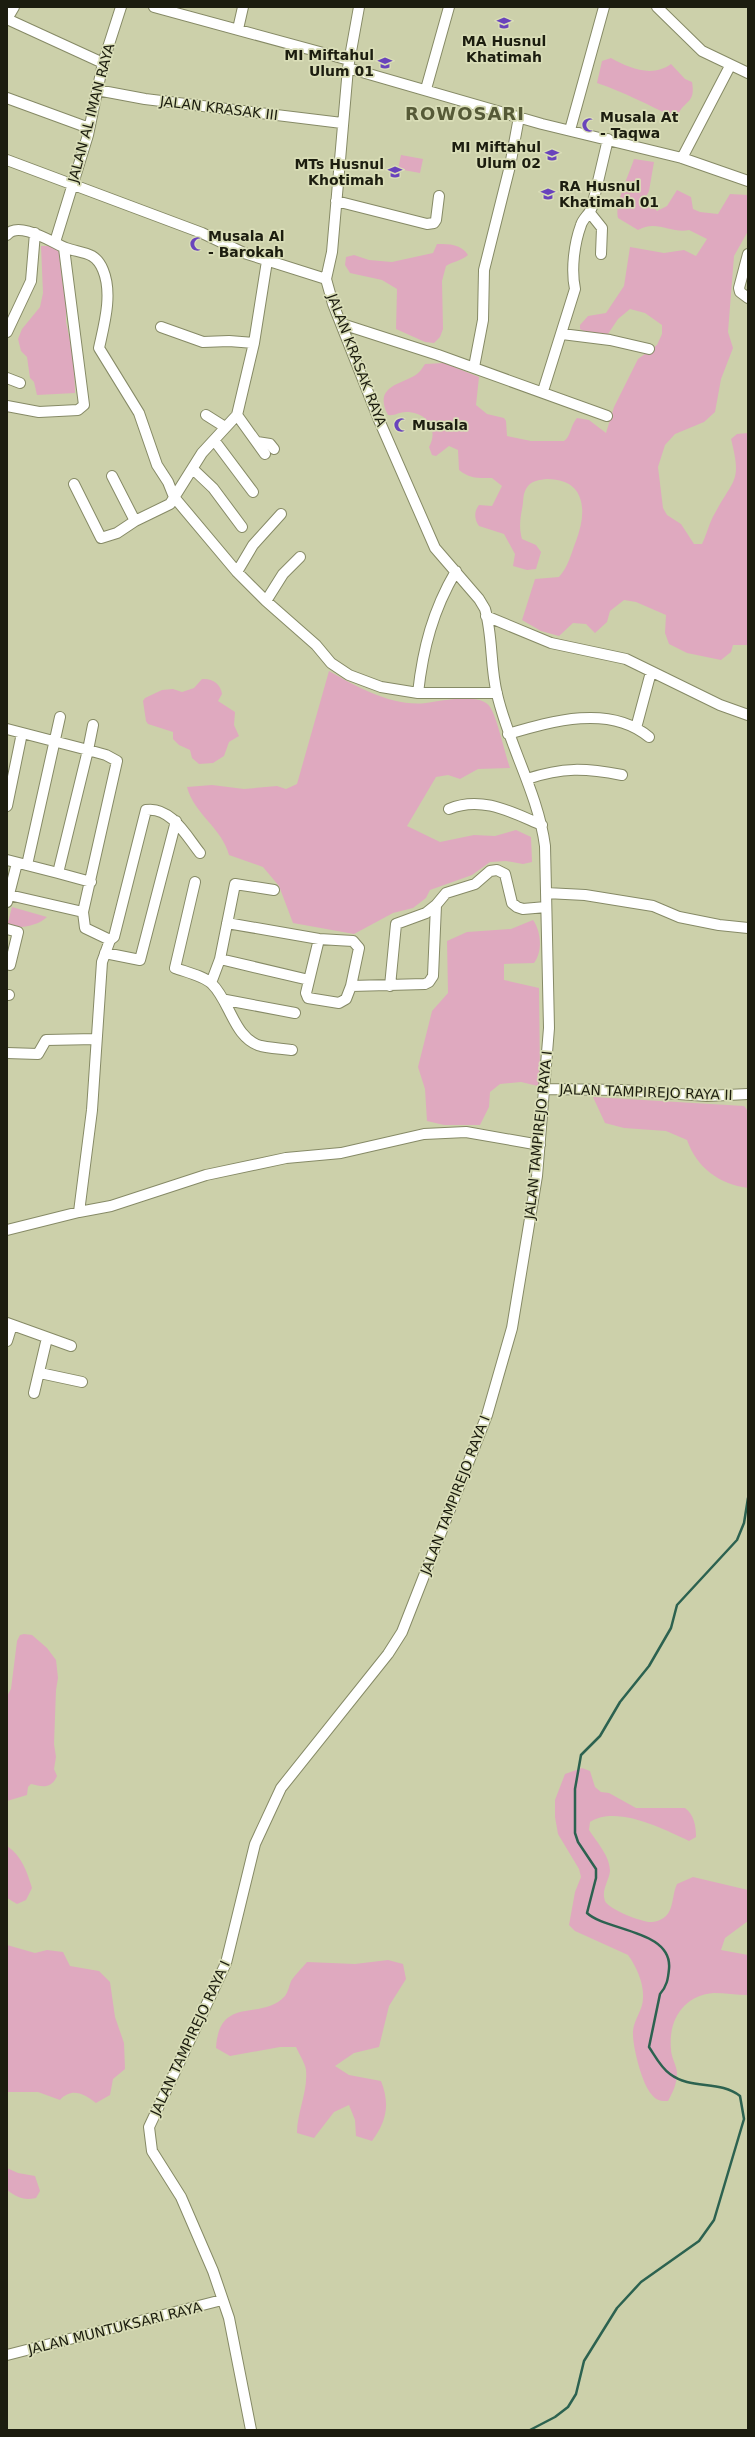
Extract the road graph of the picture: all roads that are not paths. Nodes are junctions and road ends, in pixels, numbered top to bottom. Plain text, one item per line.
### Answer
1 (14, 7) edge
2 (121, 7) edge
3 (154, 7) edge
4 (243, 7) edge
5 (359, 7) edge
6 (449, 7) edge
7 (604, 7) edge
8 (657, 7) edge
9 (7, 19) edge
10 (238, 29) junction
11 (103, 63) junction
12 (349, 64) junction
13 (730, 66) junction
14 (748, 73) edge
15 (426, 89) junction
16 (97, 90) junction
17 (7, 98) edge
18 (519, 117) junction
19 (342, 123) junction
20 (89, 128) junction
21 (570, 130) junction
22 (608, 139) junction
23 (682, 158) junction
24 (7, 160) edge
25 (748, 181) edge
26 (72, 186) junction
27 (439, 196) dead end
28 (336, 201) junction
29 (590, 213) junction
30 (35, 233) junction
31 (7, 235) edge
32 (55, 242) junction
33 (64, 248) junction
34 (601, 254) dead end
35 (748, 254) edge
36 (267, 261) junction
37 (326, 280) junction
38 (748, 298) edge
39 (342, 324) junction
40 (161, 327) dead end
41 (7, 332) edge
42 (562, 334) junction
43 (254, 343) junction
44 (649, 349) dead end
45 (474, 367) junction
46 (7, 378) edge
47 (20, 383) dead end
48 (542, 391) junction
49 (7, 406) edge
50 (206, 415) dead end
51 (237, 415) junction
52 (607, 416) dead end
53 (225, 427) junction
54 (214, 440) junction
55 (269, 452) dead end
56 (193, 469) junction
57 (112, 476) dead end
58 (74, 484) dead end
59 (253, 492) dead end
60 (174, 497) junction
61 (281, 514) dead end
62 (135, 521) junction
63 (242, 527) dead end
64 (300, 557) dead end
65 (456, 571) junction
66 (237, 572) junction
67 (266, 601) junction
68 (486, 616) junction
69 (651, 672) junction
70 (418, 693) junction
71 (497, 693) junction
72 (748, 715) edge
73 (60, 717) dead end
74 (93, 725) dead end
75 (636, 728) junction
76 (7, 729) edge
77 (22, 733) junction
78 (508, 734) junction
79 (649, 737) dead end
80 (55, 741) junction
81 (88, 750) junction
82 (622, 775) dead end
83 (527, 779) junction
84 (7, 806) edge
85 (450, 809) dead end
86 (176, 821) junction
87 (542, 825) junction
88 (200, 853) dead end
89 (12, 861) edge
90 (27, 866) junction
91 (58, 873) junction
92 (91, 882) junction
93 (195, 882) dead end
94 (274, 890) dead end
95 (546, 893) junction
96 (8, 899) edge
97 (436, 905) junction
98 (546, 907) junction
99 (83, 912) junction
100 (227, 923) junction
101 (748, 928) edge
102 (7, 929) edge
103 (319, 939) junction
104 (110, 940) junction
105 (105, 953) junction
106 (220, 958) junction
107 (7, 964) edge
108 (310, 980) junction
109 (211, 983) junction
110 (351, 986) junction
111 (390, 986) junction
112 (226, 1000) junction
113 (294, 1013) dead end
114 (96, 1039) junction
115 (292, 1050) dead end
116 (7, 1053) edge
117 (544, 1089) junction
118 (748, 1094) edge
119 (540, 1145) junction
120 (79, 1212) junction
121 (7, 1230) edge
122 (10, 1324) edge
123 (47, 1338) junction
124 (7, 1341) edge
125 (71, 1346) dead end
126 (40, 1373) junction
127 (82, 1382) dead end
128 (34, 1393) dead end
129 (222, 2300) junction
130 (7, 2355) edge
131 (252, 2430) edge

1 - 9 street
2 - 11 street, JALAN AL IMAN RAYA
3 - 10 street
4 - 10 street
5 - 12 street, JALAN KRASAK RAYA
6 - 15 street
7 - 21 street
8 - 13 street
9 - 11 street
10 - 12 street
11 - 16 street, JALAN AL IMAN RAYA
12 - 15 street
12 - 19 street, JALAN KRASAK RAYA
13 - 14 street
13 - 23 street
15 - 18 street
16 - 19 street, JALAN KRASAK III
16 - 20 street, JALAN AL IMAN RAYA
17 - 20 street
18 - 21 street
18 - 45 street
19 - 28 street, JALAN KRASAK RAYA
20 - 26 street, JALAN AL IMAN RAYA
21 - 22 street
22 - 23 street
22 - 29 street
23 - 25 street
24 - 26 street
26 - 32 street, JALAN AL IMAN RAYA
26 - 36 street
27 - 28 street
28 - 37 street, JALAN KRASAK RAYA
29 - 34 street
29 - 42 street
30 - 31 street
30 - 32 street
30 - 41 street
32 - 33 street
33 - 49 street
33 - 60 street
35 - 38 street
36 - 37 street
36 - 43 street
37 - 39 street, JALAN KRASAK RAYA
39 - 45 street
39 - 65 street, JALAN KRASAK RAYA
40 - 43 street
42 - 44 street
42 - 48 street
43 - 51 street
45 - 48 street
46 - 47 street
48 - 52 street
50 - 53 street
51 - 53 street
51 - 55 street
53 - 54 street
54 - 56 street
54 - 59 street
56 - 60 street
56 - 63 street
57 - 62 street
58 - 62 street
60 - 62 street
60 - 66 street
61 - 66 street
64 - 67 street
65 - 68 street, JALAN KRASAK RAYA
65 - 70 street
66 - 67 street
67 - 70 street
68 - 69 street
68 - 71 street, JALAN TAMPIREJO RAYA I
69 - 72 street
69 - 75 street
70 - 71 street
71 - 78 street, JALAN TAMPIREJO RAYA I
73 - 80 street
74 - 81 street
75 - 78 street
75 - 79 street
76 - 77 street
77 - 80 street
77 - 84 street
78 - 83 street, JALAN TAMPIREJO RAYA I
80 - 81 street
80 - 90 street
81 - 91 street
81 - 92 street
82 - 83 street
83 - 87 street, JALAN TAMPIREJO RAYA I
85 - 87 street
86 - 88 street
86 - 104 street
86 - 105 street
87 - 95 street, JALAN TAMPIREJO RAYA I
89 - 90 street
89 - 96 street
90 - 91 street
91 - 92 street
92 - 99 street
93 - 109 street
94 - 100 street
95 - 98 street, JALAN TAMPIREJO RAYA I
95 - 101 street
96 - 99 street
97 - 98 street
97 - 111 street
97 - 111 street
98 - 117 street, JALAN TAMPIREJO RAYA I
99 - 104 street
100 - 103 street
100 - 106 street
102 - 107 street
103 - 108 street
103 - 110 street
104 - 105 street
105 - 114 street
106 - 108 street
106 - 109 street
108 - 110 street
109 - 112 street
110 - 111 street
112 - 113 street
112 - 115 street
114 - 116 street
114 - 120 street
117 - 118 street, JALAN TAMPIREJO RAYA II
117 - 119 street, JALAN TAMPIREJO RAYA I
119 - 120 street
119 - 129 street, JALAN TAMPIREJO RAYA I
120 - 121 street
122 - 123 street
122 - 124 street
123 - 125 street
123 - 126 street
126 - 127 street
126 - 128 street
129 - 130 street, JALAN MUNTUKSARI RAYA
129 - 131 street, JALAN TAMPIREJO RAYA I

